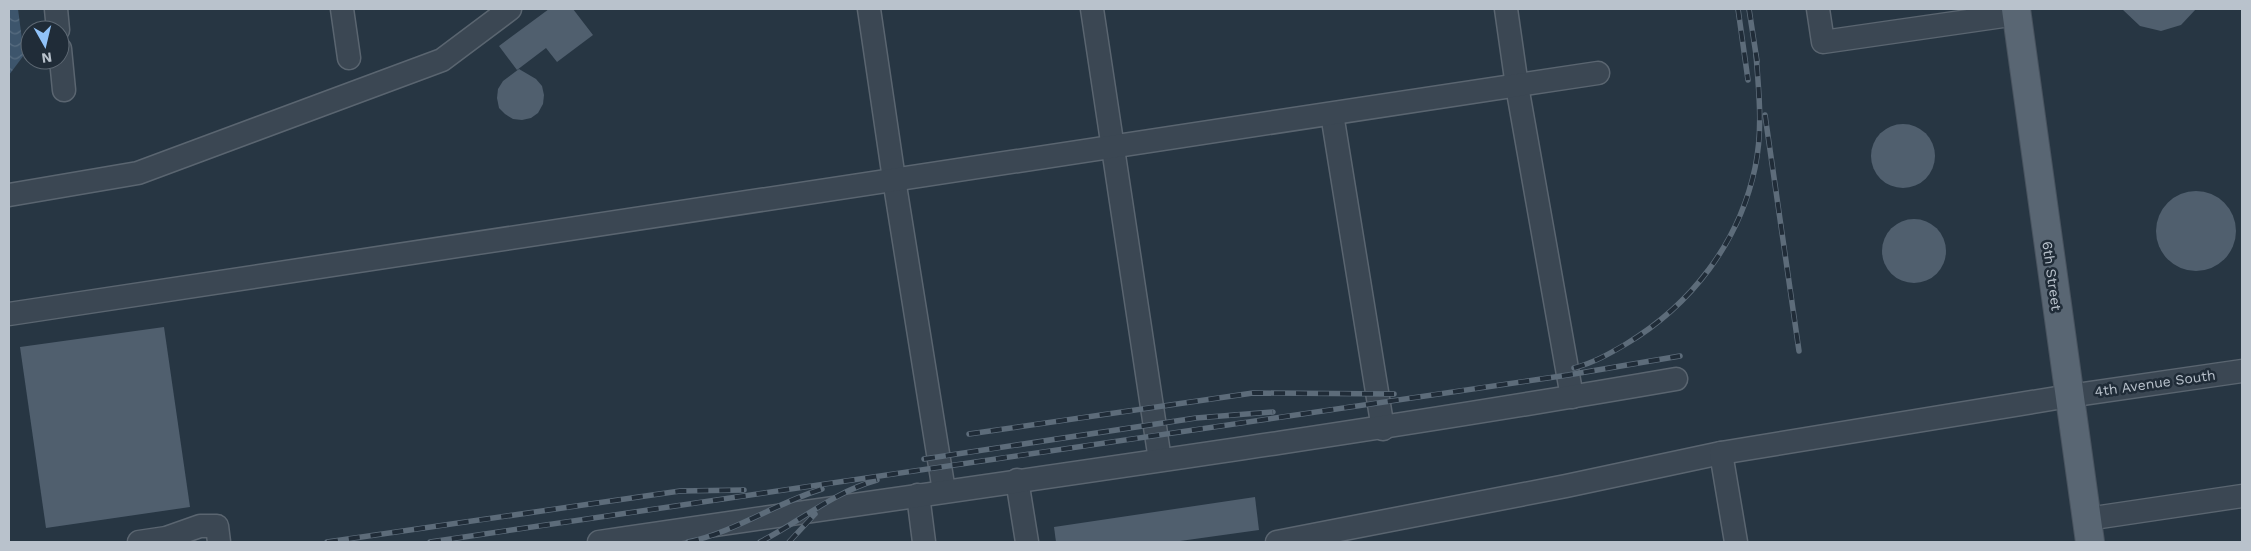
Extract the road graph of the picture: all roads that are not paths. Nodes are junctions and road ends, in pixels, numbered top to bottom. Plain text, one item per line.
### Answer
1 (342, 9) edge
2 (510, 9) edge
3 (869, 9) edge
4 (1092, 9) edge
5 (1506, 9) edge
6 (1818, 9) edge
7 (2016, 12) edge
8 (349, 58) dead end
9 (62, 70) edge
10 (1598, 73) dead end
11 (1517, 86) junction
12 (64, 90) dead end
13 (1332, 114) junction
14 (1113, 146) junction
15 (894, 180) junction
16 (9, 195) edge
17 (9, 314) edge
18 (2242, 371) edge
19 (1676, 380) dead end
20 (2069, 396) junction
21 (1572, 397) junction
22 (1383, 429) junction
23 (1721, 453) junction
24 (1160, 460) junction
25 (1017, 480) junction
26 (944, 491) junction
27 (918, 495) junction
28 (2242, 496) edge
29 (2088, 530) edge
30 (166, 540) edge
31 (139, 542) edge
32 (219, 542) edge
33 (598, 542) edge
34 (924, 542) edge
35 (1027, 542) edge
36 (1277, 542) edge
37 (1736, 542) edge

1 - 8 street
2 - 16 street
3 - 15 street
4 - 14 street
5 - 11 street
6 - 7 street
7 - 20 main road, 6th Street
9 - 12 street
10 - 11 street
11 - 13 street
11 - 21 street
13 - 14 street
13 - 22 street
14 - 15 street
14 - 24 street
15 - 17 street
15 - 26 street
18 - 20 street, 4th Avenue South
19 - 21 street
20 - 23 street, 4th Avenue South
20 - 29 main road, 6th Street
21 - 22 street
22 - 24 street
23 - 36 street, 4th Avenue South
23 - 37 street
24 - 25 street
25 - 26 street
25 - 35 street
26 - 27 street
27 - 33 street
27 - 34 street
28 - 29 street
30 - 31 street
30 - 32 street

